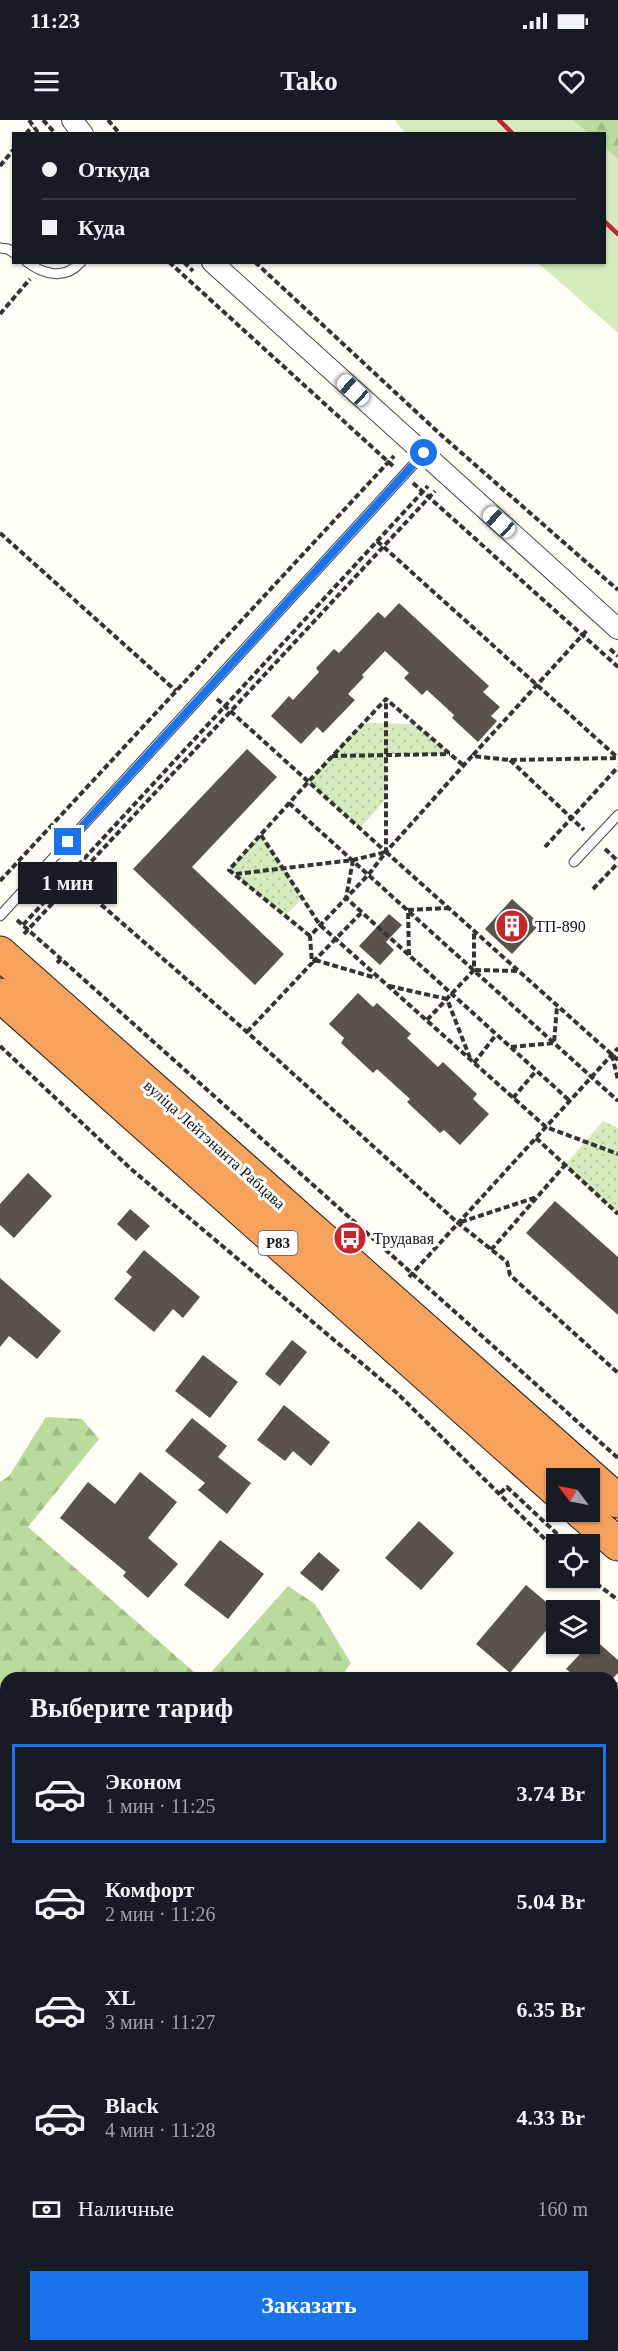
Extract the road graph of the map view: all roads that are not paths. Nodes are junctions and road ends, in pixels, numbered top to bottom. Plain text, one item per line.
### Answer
1 (72, 120) edge
2 (81, 132) edge
3 (30, 264) edge
4 (79, 264) edge
5 (215, 264) edge
6 (424, 453) junction
7 (618, 629) edge
8 (618, 815) edge
9 (574, 862) dead end
10 (3, 913) edge
11 (12, 944) edge
12 (0, 995) edge
13 (546, 1481) edge
14 (618, 1502) edge
15 (593, 1522) edge
16 (618, 1544) edge

1 - 2 street
3 - 4 lane
5 - 6 street
6 - 7 street
6 - 10 lane
8 - 9 lane
11 - 14 highway, вуліца Лейтэнанта Рабцава / Р83
12 - 13 highway, вуліца Лейтэнанта Рабцава / Р83
15 - 16 highway

